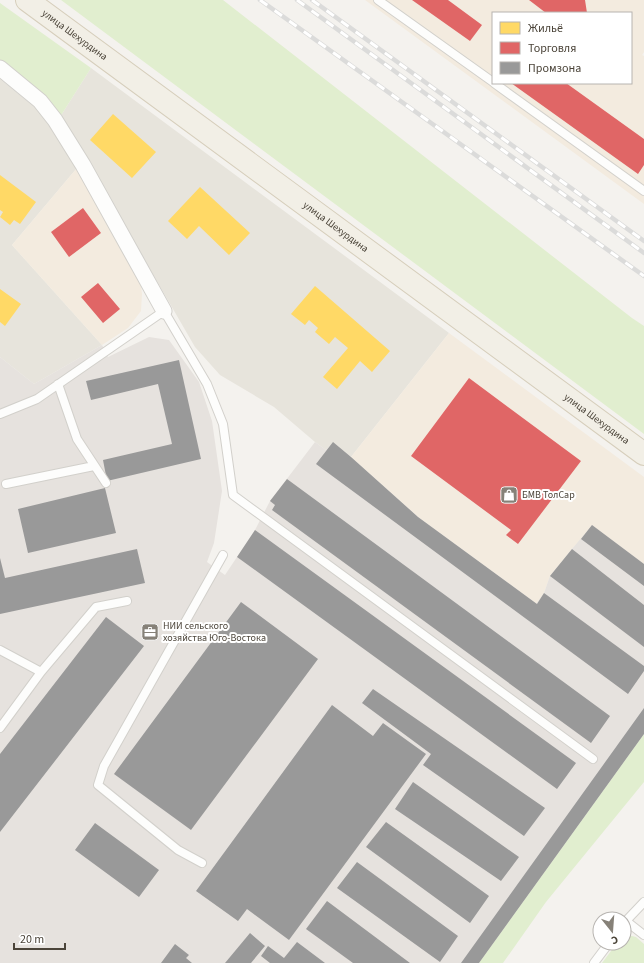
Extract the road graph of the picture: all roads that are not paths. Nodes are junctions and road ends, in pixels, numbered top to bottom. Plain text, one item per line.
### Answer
1 (27, 0) edge
2 (378, 0) edge
3 (0, 68) edge
4 (492, 82) edge
5 (494, 84) edge
6 (644, 191) edge
7 (164, 311) junction
8 (58, 384) junction
9 (0, 414) edge
10 (644, 454) edge
11 (94, 466) junction
12 (106, 483) dead end
13 (6, 484) dead end
14 (223, 555) dead end
15 (127, 601) dead end
16 (0, 650) edge
17 (41, 672) junction
18 (0, 728) edge
19 (593, 759) dead end
20 (202, 863) dead end
21 (644, 902) edge
22 (632, 915) edge
23 (632, 927) edge
24 (644, 935) edge
25 (603, 951) edge
26 (594, 963) edge

1 - 10 main road, улица Шехурдина
2 - 4 lane
3 - 7 street
5 - 6 lane
7 - 8 lane
7 - 19 lane
8 - 9 lane
8 - 11 lane
11 - 12 lane
11 - 13 lane
14 - 20 lane
15 - 17 lane
16 - 17 lane
17 - 18 lane
21 - 22 lane
23 - 24 lane
25 - 26 lane

